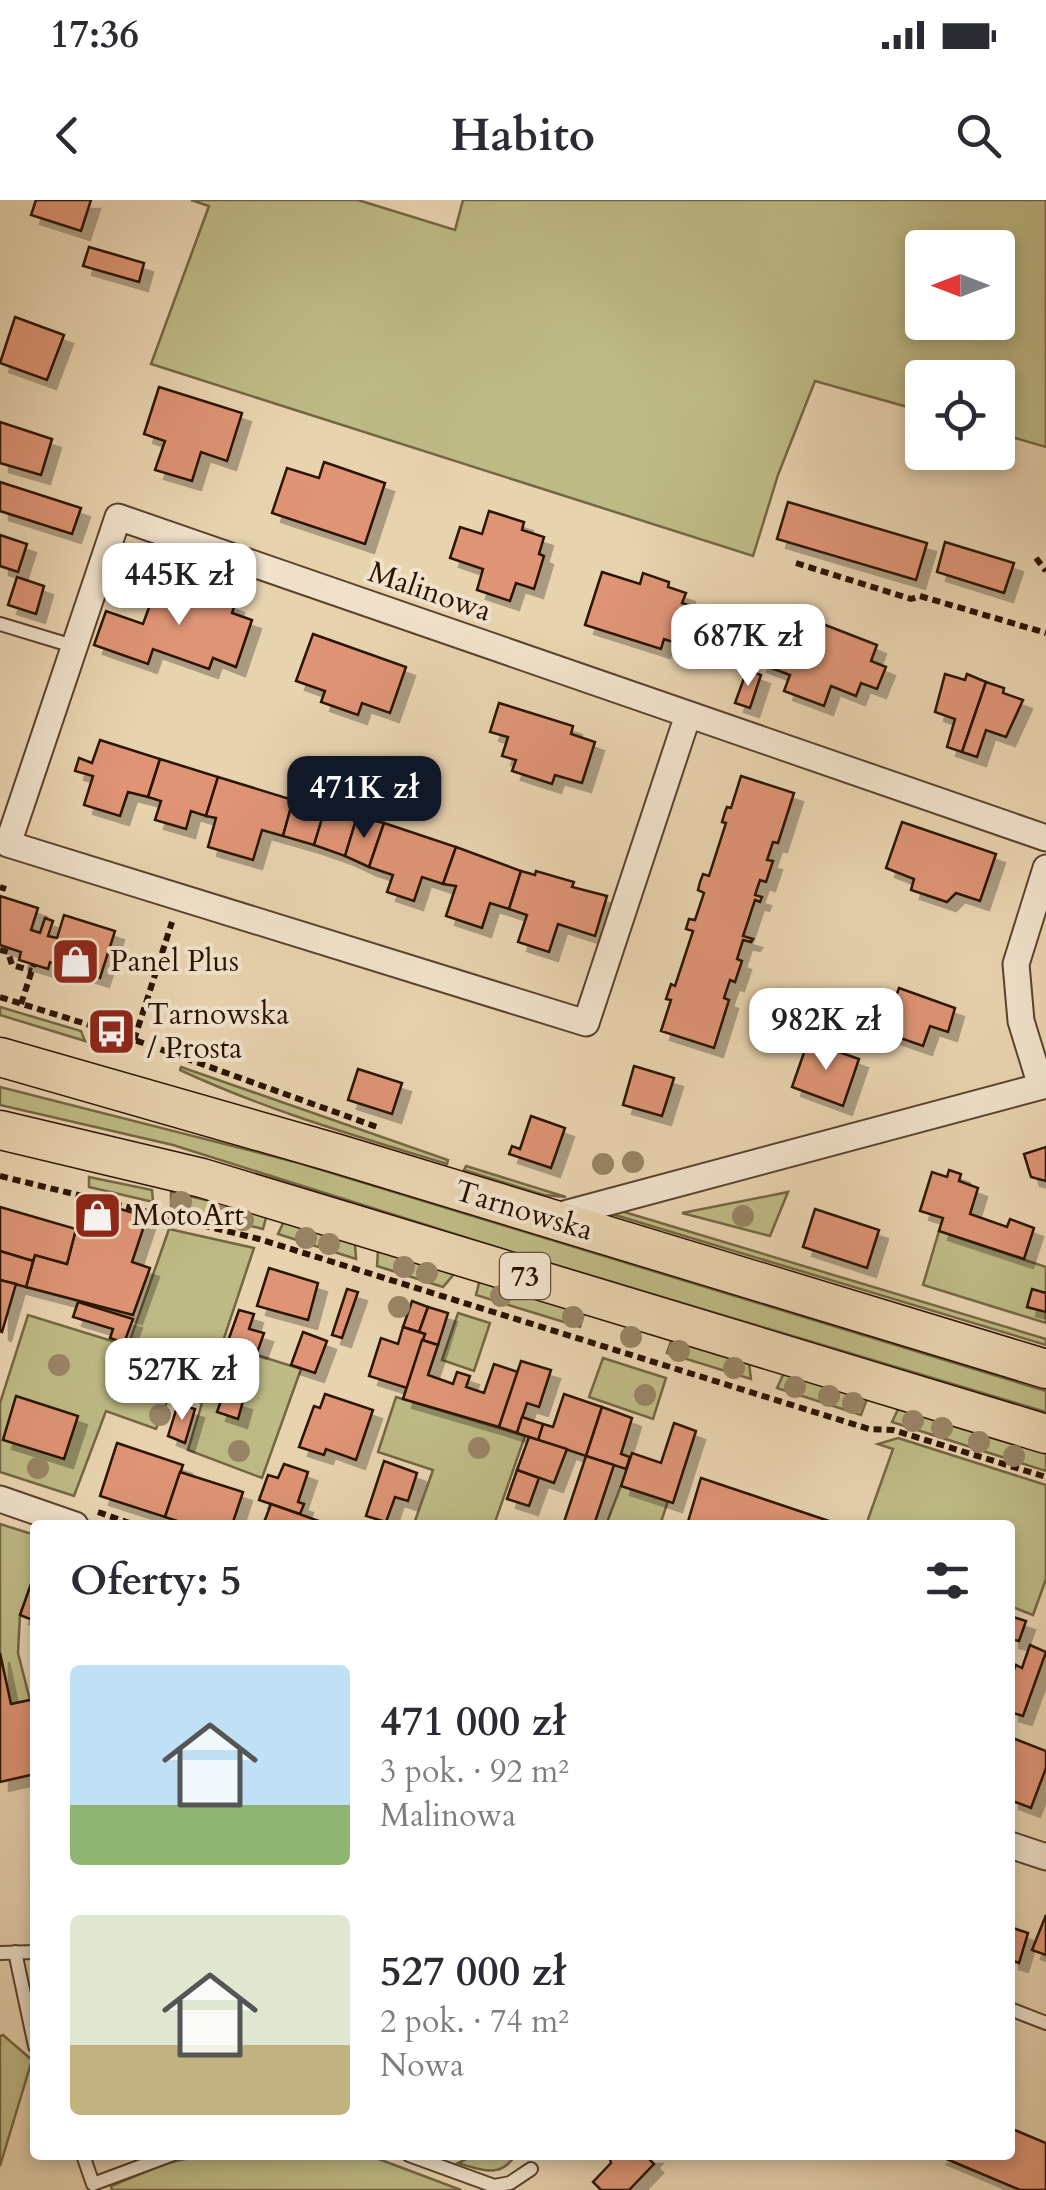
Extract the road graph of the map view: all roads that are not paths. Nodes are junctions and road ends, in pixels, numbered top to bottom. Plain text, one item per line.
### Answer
1 (0, 624) edge
2 (73, 646) junction
3 (688, 716) junction
4 (1046, 838) edge
5 (1046, 868) edge
6 (0, 1057) edge
7 (1043, 1086) edge
8 (0, 1130) edge
9 (551, 1218) junction
10 (1046, 1369) edge
11 (1046, 1434) edge
12 (0, 1499) edge
13 (61, 1520) edge
14 (1015, 1847) edge
15 (1046, 1858) edge
16 (7, 1952) edge
17 (1015, 2010) edge
18 (1046, 2023) edge
19 (30, 2029) edge
20 (85, 2160) edge
21 (158, 2160) edge
22 (423, 2160) edge
23 (531, 2169) dead end

1 - 2 lane
2 - 3 street, Malinowa
2 - 3 street, Malinowa
3 - 4 street, Malinowa
5 - 7 street
6 - 9 main road, Tarnowska / 73
7 - 9 street
8 - 11 main road, Tarnowska / 73
9 - 10 main road, Tarnowska / 73
12 - 13 street
14 - 15 street
16 - 19 lane
17 - 18 lane
20 - 21 lane
22 - 23 lane

